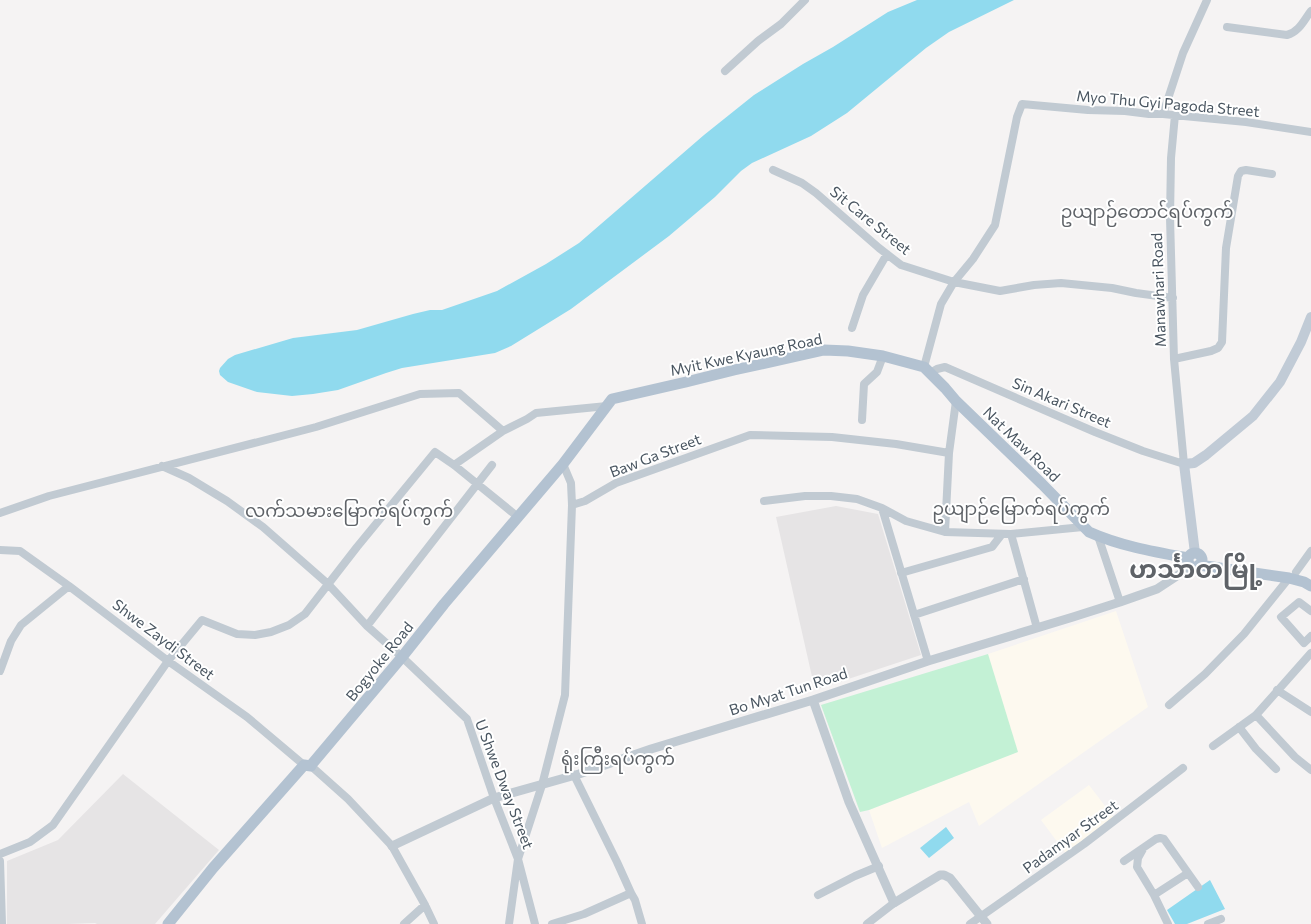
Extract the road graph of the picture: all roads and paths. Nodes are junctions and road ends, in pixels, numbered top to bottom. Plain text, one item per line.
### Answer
1 (805, 0) edge
2 (1207, 0) edge
3 (1311, 10) edge
4 (1227, 27) dead end
5 (725, 71) dead end
6 (1164, 114) junction
7 (1174, 115) junction
8 (1311, 132) edge
9 (773, 170) dead end
10 (1272, 174) dead end
11 (887, 254) junction
12 (954, 282) junction
13 (1173, 298) junction
14 (1311, 317) edge
15 (852, 328) dead end
16 (882, 356) junction
17 (1174, 359) junction
18 (927, 370) junction
19 (956, 401) junction
20 (607, 406) junction
21 (862, 420) dead end
22 (503, 431) junction
23 (949, 454) junction
24 (563, 464) junction
25 (1189, 464) junction
26 (454, 465) junction
27 (492, 465) dead end
28 (162, 466) junction
29 (478, 485) junction
30 (764, 501) dead end
31 (572, 505) junction
32 (882, 508) junction
33 (0, 513) edge
34 (518, 517) junction
35 (1084, 527) junction
36 (945, 532) junction
37 (1002, 534) junction
38 (1012, 534) junction
39 (1098, 536) junction
40 (0, 550) edge
41 (1311, 550) edge
42 (1195, 560) junction
43 (901, 573) junction
44 (1293, 575) junction
45 (1311, 578) edge
46 (1024, 579) junction
47 (328, 584) junction
48 (69, 586) junction
49 (1311, 586) edge
50 (1120, 602) junction
51 (1311, 611) edge
52 (914, 615) junction
53 (367, 626) junction
54 (1037, 628) junction
55 (1311, 636) edge
56 (1311, 653) edge
57 (402, 657) junction
58 (168, 661) junction
59 (928, 661) junction
60 (0, 670) edge
61 (1277, 690) junction
62 (813, 700) junction
63 (1169, 705) dead end
64 (1311, 712) edge
65 (1256, 715) junction
66 (1240, 727) junction
67 (1213, 746) dead end
68 (307, 766) junction
69 (1183, 768) dead end
70 (1276, 769) dead end
71 (1311, 770) edge
72 (574, 775) junction
73 (542, 785) junction
74 (494, 798) junction
75 (392, 846) junction
76 (1144, 847) junction
77 (0, 854) edge
78 (518, 858) junction
79 (0, 861) edge
80 (1124, 861) dead end
81 (879, 866) junction
82 (1188, 873) junction
83 (1198, 887) dead end
84 (631, 893) junction
85 (818, 895) dead end
86 (1154, 895) junction
87 (894, 902) junction
88 (425, 905) junction
89 (1221, 919) dead end
90 (984, 920) edge
91 (2, 924) edge
92 (168, 924) edge
93 (404, 924) edge
94 (434, 924) edge
95 (509, 924) edge
96 (535, 924) edge
97 (552, 924) edge
98 (642, 924) edge
99 (867, 924) edge
100 (970, 924) edge
101 (1168, 924) edge
102 (1208, 924) edge

1 - 5 street
2 - 6 street
3 - 4 street
6 - 7 street, Myo Thu Gyi Pagoda Street
6 - 12 street, Myo Thu Gyi Pagoda Street
7 - 8 street, Myo Thu Gyi Pagoda Street
7 - 13 street, Manawhari Road
9 - 11 street, Sit Care Street
10 - 17 street
11 - 12 street, Sit Care Street
11 - 15 street
12 - 13 street, Sit Care Street
12 - 18 street
13 - 17 street, Manawhari Road
14 - 25 main road
16 - 18 main road, Myit Kwe Kyaung Road
16 - 20 main road, Myit Kwe Kyaung Road
16 - 21 street
17 - 25 street, Manawhari Road
18 - 19 main road, Nat Maw Road
18 - 25 street, Sin Akari Street
19 - 23 street
19 - 35 main road, Nat Maw Road
20 - 22 street
20 - 24 main road, Bogyoke Road
22 - 26 street
22 - 28 street
23 - 31 street, Baw Ga Street
23 - 36 street
24 - 31 street
24 - 34 main road, Bogyoke Road
25 - 42 main road
26 - 29 street
26 - 47 street
27 - 29 street
28 - 33 street
28 - 47 street, U Shwe Dway Street
29 - 34 street
29 - 53 street
30 - 32 street
31 - 73 street
32 - 36 street
32 - 43 street
34 - 57 main road, Bogyoke Road
35 - 38 street
35 - 39 main road, Nat Maw Road
36 - 37 street
37 - 38 street
37 - 43 street
38 - 46 street
39 - 42 main road, Nat Maw Road
39 - 50 street
40 - 48 street, Shwe Zaydi Street
41 - 44 street
42 - 44 main road, Nat Maw Road
42 - 50 street, Bo Myat Tun Road
43 - 52 street
44 - 45 main road, Nat Maw Road
44 - 49 main road, Nat Maw Road
44 - 63 street
46 - 52 street
46 - 54 street
47 - 53 street, U Shwe Dway Street
47 - 58 street
48 - 58 street, Shwe Zaydi Street
48 - 60 street
50 - 54 street, Bo Myat Tun Road
51 - 55 street
52 - 59 street
53 - 57 street, U Shwe Dway Street
54 - 59 street, Bo Myat Tun Road
56 - 61 street
57 - 68 main road, Bogyoke Road
57 - 74 street, U Shwe Dway Street
58 - 68 street, Shwe Zaydi Street
58 - 77 street
59 - 62 street, Bo Myat Tun Road
61 - 64 street
61 - 65 street
62 - 72 street, Bo Myat Tun Road
62 - 81 street
65 - 66 street
65 - 71 street
66 - 67 street
66 - 70 street
68 - 75 street, Shwe Zaydi Street
68 - 92 main road, Bogyoke Road
69 - 90 street, Padamyar Street
72 - 73 street, Bo Myat Tun Road
72 - 84 street
73 - 74 street, Bo Myat Tun Road
73 - 78 street
74 - 75 street, Bo Myat Tun Road
74 - 78 street, U Shwe Dway Street
75 - 88 street, Shwe Zaydi Street
76 - 80 street
76 - 82 street
76 - 86 street
78 - 95 street
78 - 96 street, U Shwe Dway Street
79 - 91 street
81 - 85 street
81 - 87 street
82 - 83 street
82 - 86 street
84 - 97 street
84 - 98 street
86 - 101 street
87 - 90 street
87 - 99 street
88 - 93 street
88 - 94 street, Shwe Zaydi Street
89 - 102 street
90 - 100 street, Padamyar Street

